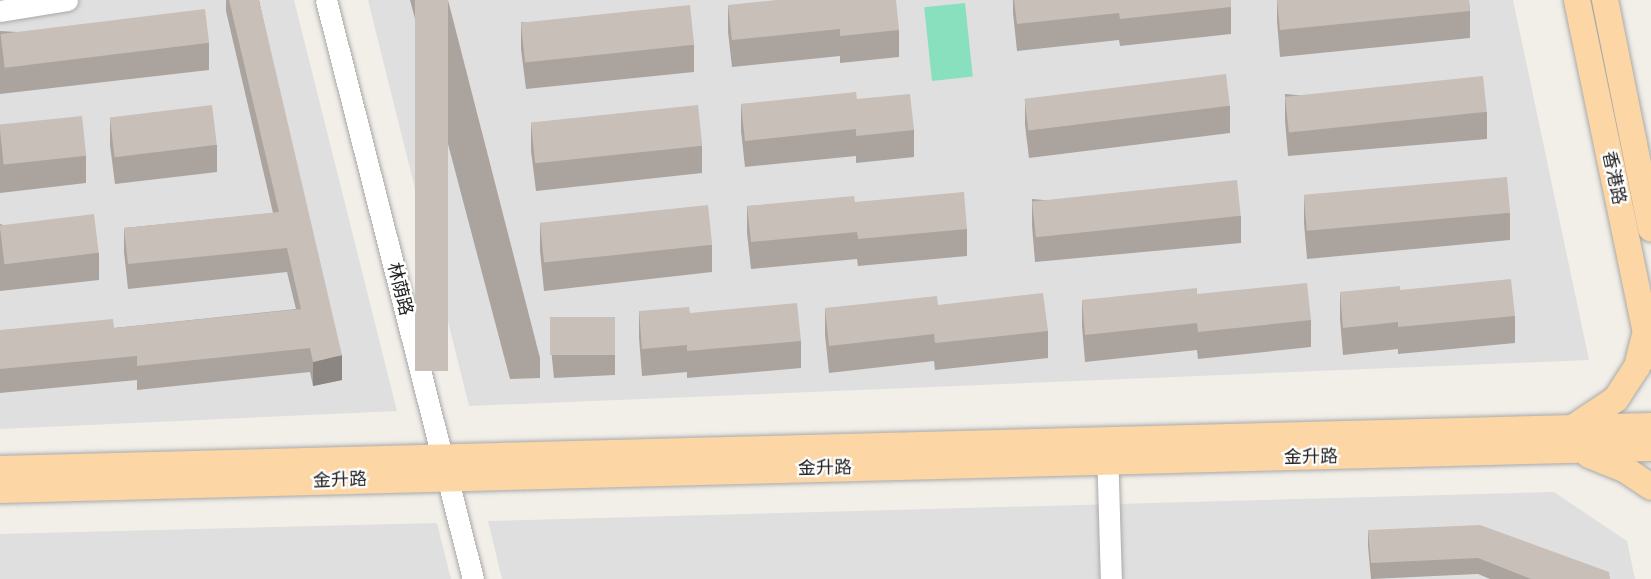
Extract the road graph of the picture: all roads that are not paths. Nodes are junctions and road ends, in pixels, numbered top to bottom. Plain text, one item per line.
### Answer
1 (67, 0) edge
2 (326, 0) edge
3 (1577, 0) edge
4 (1605, 0) edge
5 (0, 11) edge
6 (1651, 228) edge
7 (1646, 329) junction
8 (1651, 356) edge
9 (1651, 426) edge
10 (1570, 441) junction
11 (1651, 447) edge
12 (1107, 451) junction
13 (446, 467) junction
14 (0, 469) edge
15 (1651, 487) edge
16 (0, 490) edge
17 (473, 579) edge
18 (1111, 579) edge

1 - 5 street
2 - 13 street, 林荫路
3 - 7 main road, 香港路
4 - 6 main road, 香港路
7 - 8 main road, 香港路
7 - 10 main road
9 - 10 main road, 金升路
10 - 11 main road, 金升路
10 - 12 main road, 金升路
10 - 15 main road
12 - 13 main road, 金升路
12 - 18 street
13 - 14 main road, 金升路
13 - 16 main road, 金升路
13 - 17 street, 林荫路

